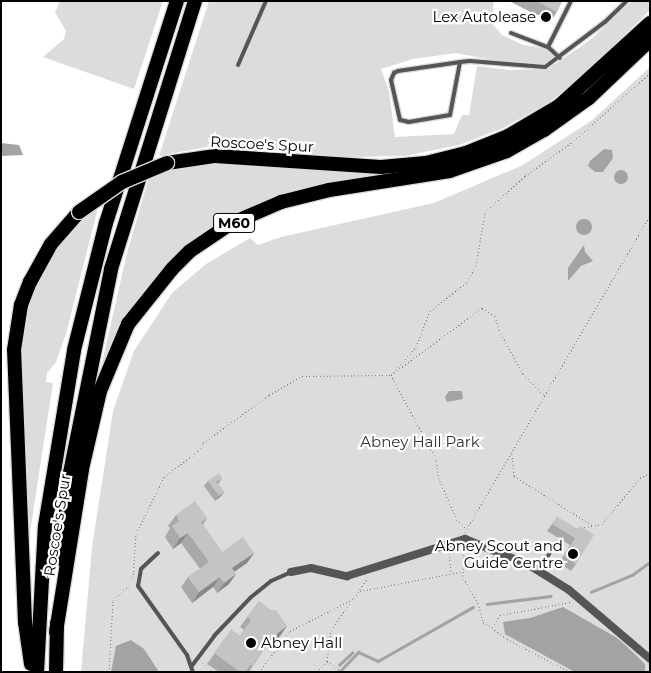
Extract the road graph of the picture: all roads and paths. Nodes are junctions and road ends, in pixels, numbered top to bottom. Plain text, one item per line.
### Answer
1 (177, 1) edge
2 (195, 1) edge
3 (266, 1) edge
4 (571, 1) edge
5 (627, 1) edge
6 (650, 23) edge
7 (511, 33) dead end
8 (650, 40) edge
9 (548, 47) junction
10 (560, 58) junction
11 (460, 62) junction
12 (238, 66) dead end
13 (650, 73) edge
14 (650, 216) edge
15 (391, 375) junction
16 (546, 396) junction
17 (512, 454) junction
18 (650, 473) edge
19 (593, 525) junction
20 (465, 527) junction
21 (570, 535) edge
22 (465, 539) junction
23 (566, 542) dead end
24 (447, 543) junction
25 (551, 550) joint
26 (158, 553) dead end
27 (369, 569) junction
28 (538, 571) junction
29 (291, 572) joint
30 (451, 572) junction
31 (463, 576) junction
32 (360, 591) junction
33 (353, 599) junction
34 (571, 602) dead end
35 (492, 628) junction
36 (56, 632) junction
37 (197, 659) junction
38 (650, 659) edge
39 (327, 661) junction
40 (191, 667) junction
41 (33, 672) edge
42 (37, 672) edge
43 (56, 672) edge
44 (109, 672) edge
45 (193, 672) edge
46 (214, 672) edge
47 (258, 672) edge
48 (317, 672) edge
49 (342, 672) edge
50 (570, 672) edge

1 - 42 highway
2 - 36 highway, M60
3 - 12 lane
4 - 9 lane
5 - 10 lane
6 - 41 highway, Roscoe's Spur, bridge
7 - 9 lane
8 - 36 highway, Roscoe's Spur / M60
9 - 10 lane
10 - 11 lane
11 - 11 lane
13 - 15 path
14 - 16 path
15 - 16 path
15 - 20 path
15 - 44 path
16 - 17 path
17 - 19 path
17 - 20 path
18 - 19 path
19 - 21 path
20 - 22 path
22 - 24 street
22 - 28 street
22 - 31 path
23 - 25 path
24 - 27 street
24 - 30 path
25 - 28 lane
26 - 40 lane
27 - 29 street
27 - 32 path
28 - 38 street
29 - 37 lane
30 - 31 path
30 - 32 path
31 - 35 path
32 - 33 path
33 - 39 path
33 - 47 path
34 - 35 path
35 - 50 path
36 - 43 highway, M60
37 - 40 lane
37 - 46 path
39 - 48 path
39 - 49 path
40 - 45 lane

